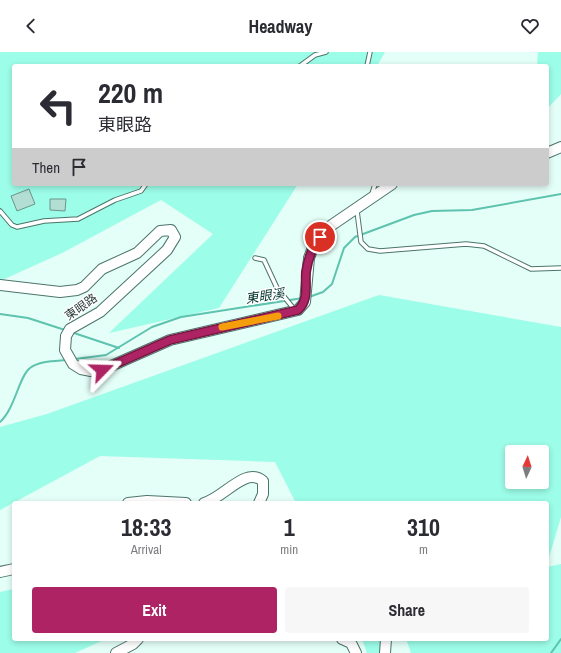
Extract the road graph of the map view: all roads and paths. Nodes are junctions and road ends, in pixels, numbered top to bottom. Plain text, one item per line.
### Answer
1 (326, 52) edge
2 (370, 52) edge
3 (303, 64) edge
4 (367, 64) edge
5 (561, 147) edge
6 (549, 153) edge
7 (145, 186) edge
8 (374, 186) edge
9 (389, 186) edge
10 (371, 198) junction
11 (356, 208) junction
12 (0, 211) edge
13 (255, 258) dead end
14 (561, 268) edge
15 (0, 285) edge
16 (296, 311) junction
17 (210, 501) edge
18 (260, 501) edge
19 (12, 569) edge
20 (0, 572) edge
21 (136, 641) edge
22 (346, 641) edge
23 (386, 641) edge
24 (116, 653) edge
25 (356, 653) edge
26 (385, 653) edge

1 - 3 lane
2 - 4 lane
5 - 6 street
7 - 12 lane
8 - 10 lane
9 - 10 street
10 - 11 street
11 - 14 lane
11 - 16 street
13 - 16 lane
15 - 16 street, 東眼路
17 - 18 street
19 - 20 street
21 - 24 street
22 - 25 street
23 - 26 street

